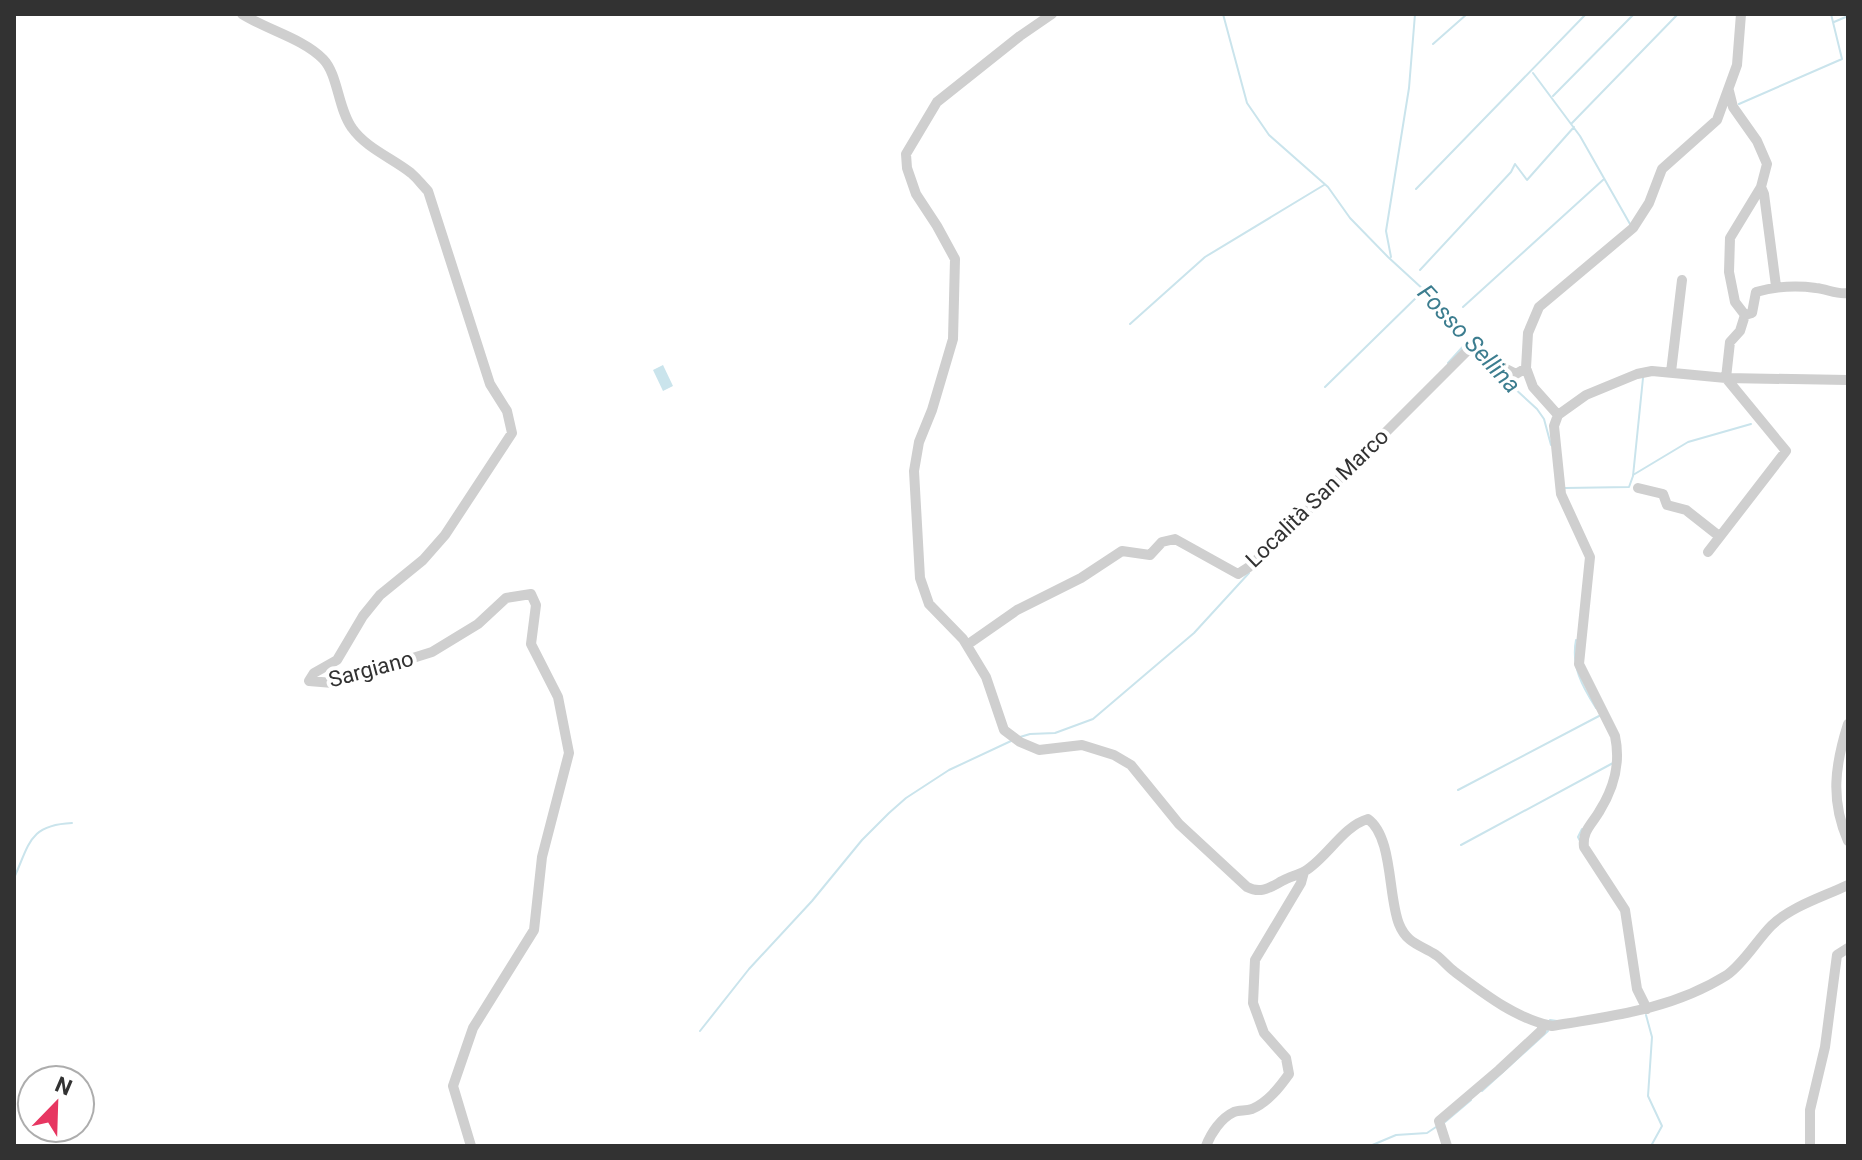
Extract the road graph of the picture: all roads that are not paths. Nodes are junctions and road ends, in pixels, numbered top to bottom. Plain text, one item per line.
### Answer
1 (242, 14) edge
2 (1052, 14) edge
3 (1741, 14) edge
4 (1729, 91) junction
5 (1761, 187) junction
6 (1682, 280) dead end
7 (1776, 286) junction
8 (1848, 293) edge
9 (1745, 315) junction
10 (1526, 368) junction
11 (1671, 372) junction
12 (1726, 378) junction
13 (1848, 380) edge
14 (1558, 415) junction
15 (1638, 488) dead end
16 (1719, 536) junction
17 (1708, 552) dead end
18 (967, 645) junction
19 (1848, 724) edge
20 (1848, 841) edge
21 (1304, 872) junction
22 (1848, 885) edge
23 (1848, 948) edge
24 (1644, 1010) junction
25 (1544, 1024) junction
26 (471, 1146) edge
27 (1206, 1146) edge
28 (1447, 1146) edge
29 (1810, 1146) edge

1 - 26 street, Sargiano
2 - 18 street
3 - 4 street
4 - 5 street
4 - 10 street
5 - 7 street
5 - 9 street
6 - 11 street
7 - 8 street
7 - 9 street
9 - 12 street
10 - 14 street
10 - 18 street, Località San Marco
11 - 12 street
11 - 14 street
12 - 13 street
12 - 16 street
14 - 24 street
15 - 16 street
16 - 17 street
18 - 21 street
19 - 20 street
21 - 25 street
21 - 27 street
22 - 24 street
23 - 29 street
24 - 25 street
25 - 28 street

